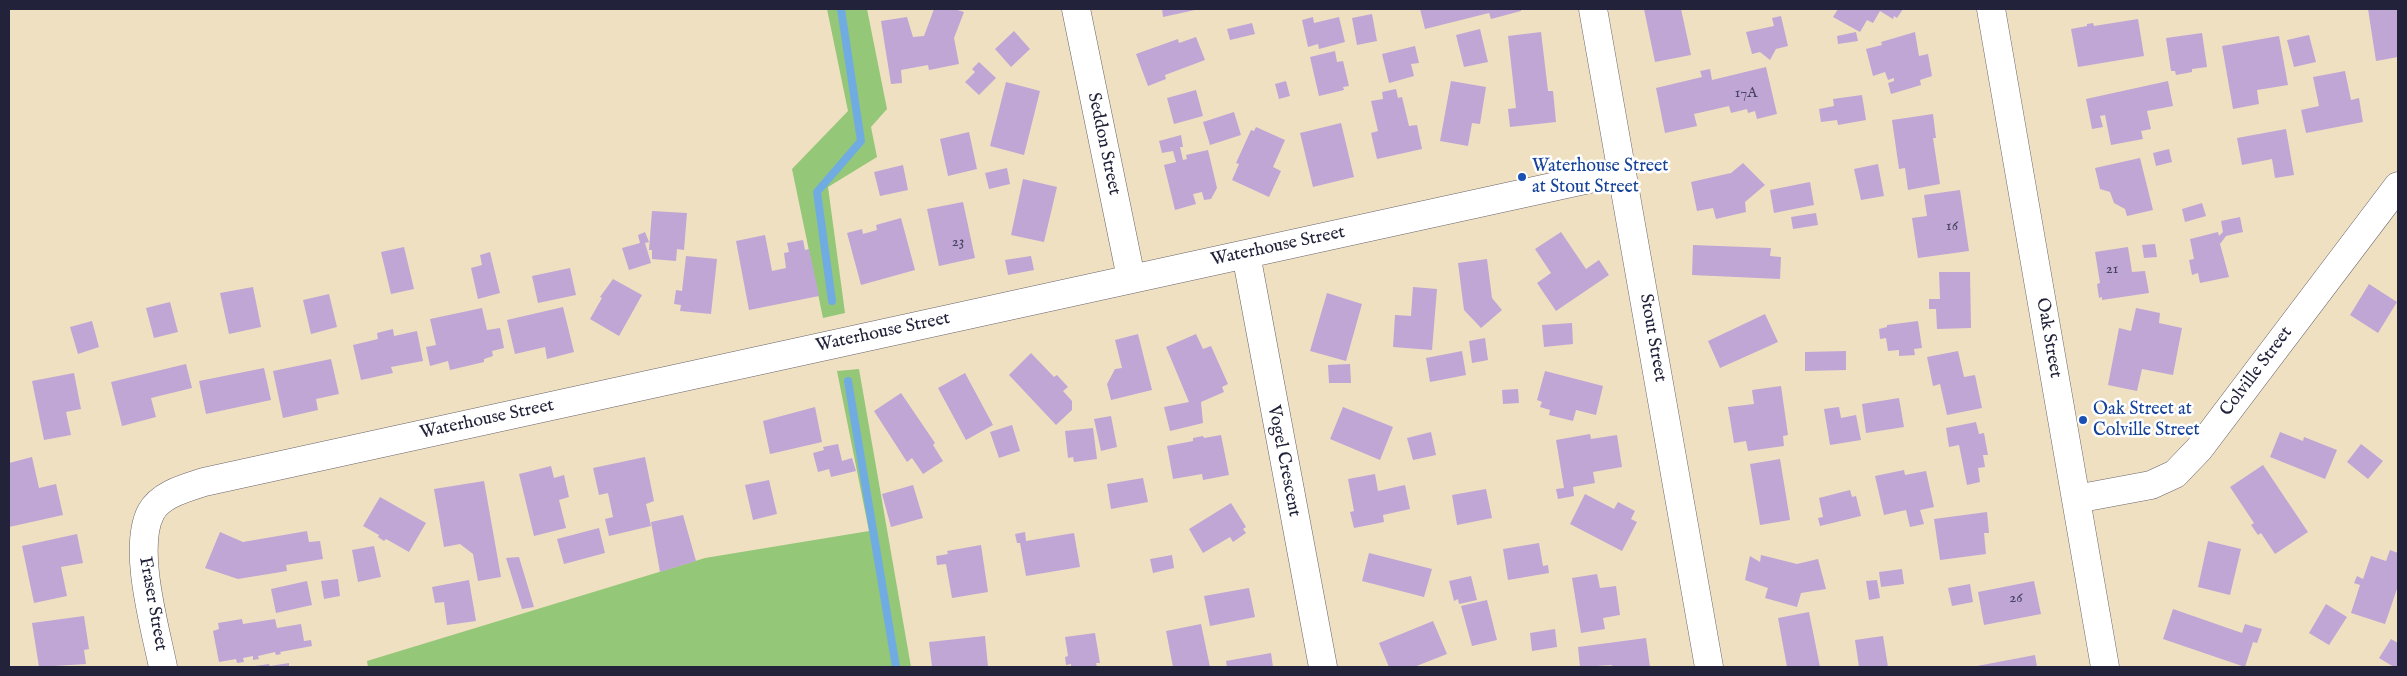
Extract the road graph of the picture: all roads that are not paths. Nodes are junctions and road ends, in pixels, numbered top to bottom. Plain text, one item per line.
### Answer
1 (1076, 9) edge
2 (1593, 9) edge
3 (1991, 9) edge
4 (1621, 172) junction
5 (2398, 186) edge
6 (1246, 254) junction
7 (1131, 278) junction
8 (2076, 499) junction
9 (152, 512) joint
10 (163, 667) edge
11 (1323, 667) edge
12 (1710, 667) edge
13 (2105, 667) edge

1 - 7 street, Seddon Street
2 - 4 street, Stout Street
3 - 8 street, Oak Street
4 - 6 street, Waterhouse Street
4 - 12 street, Stout Street
5 - 8 street, Colville Street
6 - 7 street, Waterhouse Street
6 - 11 street, Vogel Crescent
7 - 9 street, Waterhouse Street
8 - 13 street, Oak Street
9 - 10 street, Fraser Street

